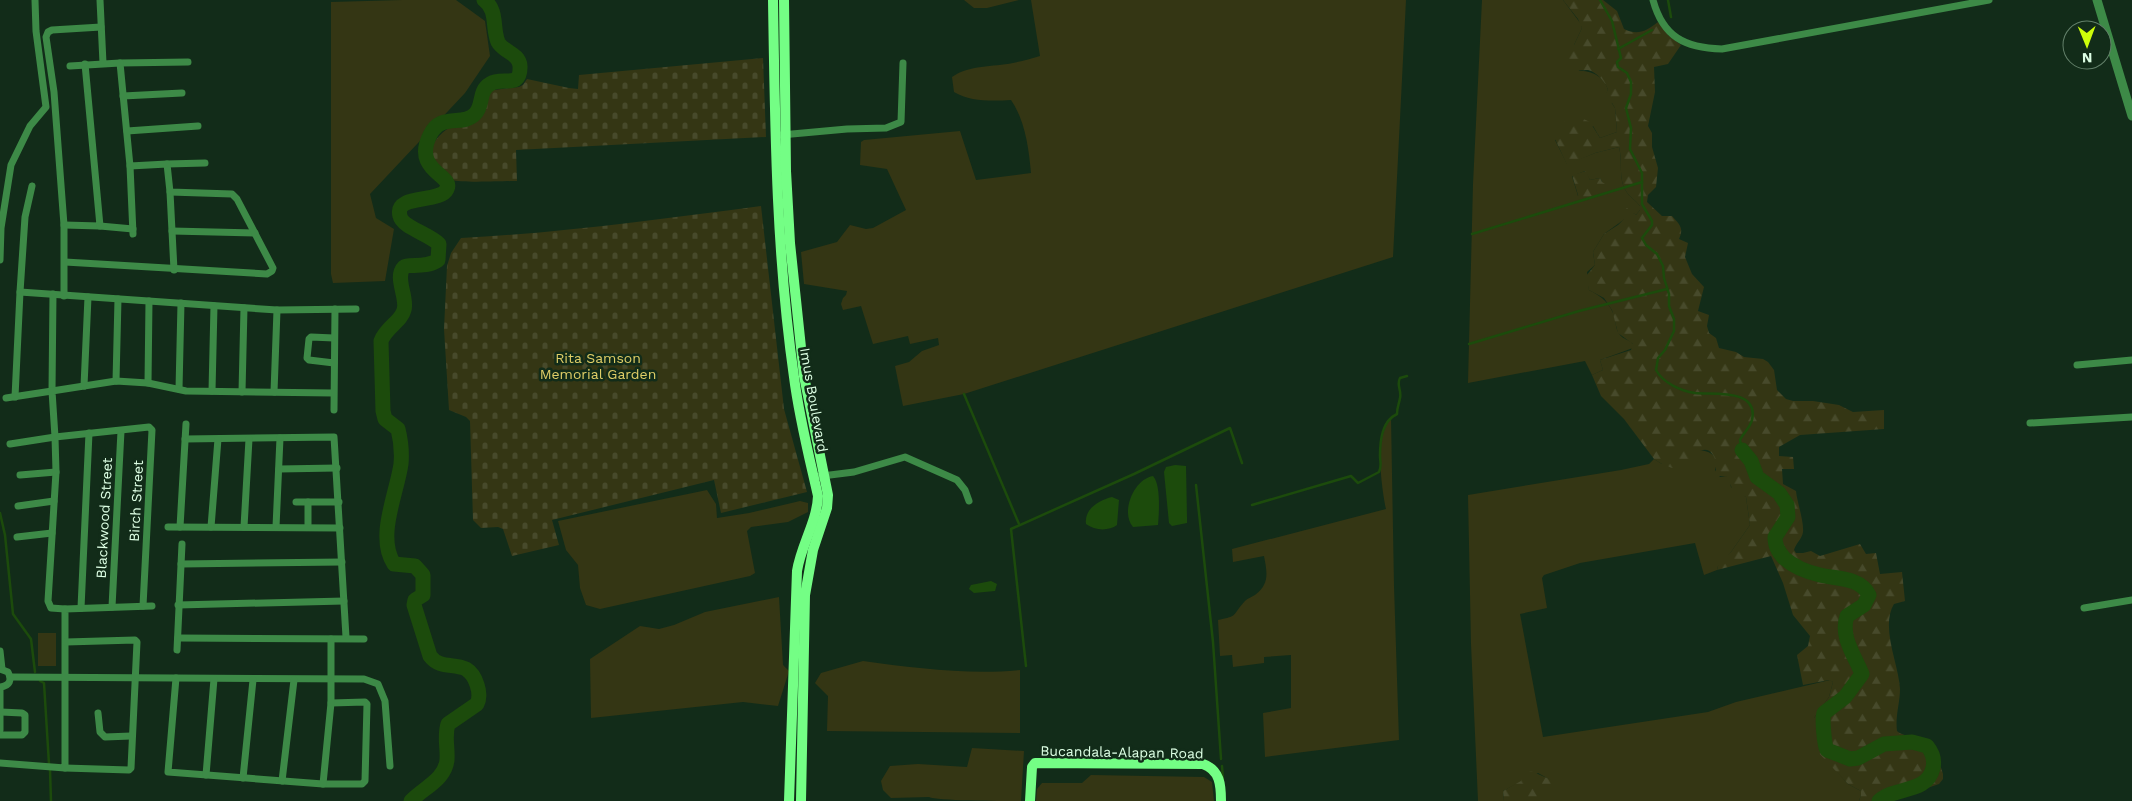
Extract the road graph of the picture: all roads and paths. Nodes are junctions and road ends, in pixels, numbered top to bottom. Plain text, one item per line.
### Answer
1 (35, 0) edge
2 (100, 0) edge
3 (773, 0) edge
4 (784, 0) edge
5 (1654, 0) edge
6 (1989, 0) edge
7 (2097, 0) edge
8 (101, 27) junction
9 (188, 62) dead end
10 (103, 63) junction
11 (903, 63) dead end
12 (85, 64) junction
13 (120, 64) junction
14 (70, 66) dead end
15 (182, 93) dead end
16 (2129, 95) edge
17 (124, 96) junction
18 (2132, 116) edge
19 (198, 126) dead end
20 (127, 131) junction
21 (780, 135) junction
22 (205, 163) dead end
23 (167, 164) junction
24 (130, 166) junction
25 (32, 186) dead end
26 (170, 192) junction
27 (64, 226) junction
28 (100, 226) junction
29 (172, 231) junction
30 (255, 234) junction
31 (0, 260) edge
32 (65, 262) junction
33 (174, 270) junction
34 (20, 292) junction
35 (53, 294) junction
36 (64, 296) junction
37 (88, 297) junction
38 (118, 299) junction
39 (149, 301) junction
40 (181, 303) junction
41 (214, 306) junction
42 (244, 308) junction
43 (335, 309) junction
44 (356, 309) dead end
45 (277, 310) junction
46 (334, 338) junction
47 (2132, 360) edge
48 (334, 364) junction
49 (2077, 365) dead end
50 (116, 381) junction
51 (148, 383) junction
52 (84, 386) junction
53 (179, 389) junction
54 (52, 391) junction
55 (212, 391) junction
56 (242, 392) junction
57 (274, 392) junction
58 (333, 393) junction
59 (15, 397) junction
60 (6, 398) dead end
61 (334, 410) dead end
62 (2132, 418) edge
63 (2030, 423) dead end
64 (186, 424) dead end
65 (121, 431) junction
66 (89, 434) junction
67 (56, 437) junction
68 (280, 438) junction
69 (185, 439) junction
70 (218, 439) junction
71 (249, 439) junction
72 (10, 444) dead end
73 (337, 468) junction
74 (279, 469) junction
75 (56, 472) junction
76 (20, 475) dead end
77 (819, 476) junction
78 (54, 501) junction
79 (969, 501) dead end
80 (296, 502) dead end
81 (308, 502) junction
82 (339, 502) junction
83 (18, 506) dead end
84 (168, 527) dead end
85 (180, 527) junction
86 (211, 527) junction
87 (244, 527) junction
88 (276, 527) junction
89 (308, 527) junction
90 (340, 528) junction
91 (52, 533) junction
92 (17, 537) dead end
93 (182, 544) dead end
94 (342, 562) junction
95 (181, 564) junction
96 (344, 600) junction
97 (2132, 600) edge
98 (178, 605) junction
99 (112, 606) junction
100 (143, 606) junction
101 (152, 606) dead end
102 (80, 608) junction
103 (2084, 608) dead end
104 (65, 610) junction
105 (346, 637) junction
106 (178, 638) junction
107 (331, 639) junction
108 (364, 639) dead end
109 (66, 642) junction
110 (0, 650) edge
111 (177, 650) dead end
112 (1, 669) edge
113 (11, 677) junction
114 (135, 677) junction
115 (64, 678) junction
116 (176, 678) junction
117 (214, 679) junction
118 (332, 679) junction
119 (253, 680) junction
120 (294, 680) junction
121 (0, 688) edge
122 (331, 703) junction
123 (1, 712) edge
124 (98, 713) dead end
125 (0, 730) edge
126 (0, 735) edge
127 (131, 736) junction
128 (0, 762) edge
129 (390, 766) dead end
130 (64, 768) junction
131 (206, 775) junction
132 (243, 778) junction
133 (282, 781) junction
134 (323, 784) junction
135 (789, 801) edge
136 (801, 801) edge
137 (1030, 801) edge
138 (1222, 801) edge

1 - 31 street
2 - 8 street
3 - 21 main road, Imus Boulevard
4 - 21 main road, Imus Boulevard
5 - 6 street
7 - 16 street
8 - 10 street
8 - 27 street
9 - 13 street
10 - 12 street
10 - 13 street
11 - 21 street
12 - 14 street
12 - 28 street
13 - 17 street
15 - 17 street
16 - 18 street
17 - 20 street
19 - 20 street
20 - 24 street
21 - 77 main road, Imus Boulevard
22 - 23 street
23 - 24 street
23 - 26 street
24 - 28 street
25 - 34 street
26 - 29 street
26 - 30 street
27 - 28 street
27 - 32 street
29 - 30 street
29 - 33 street
30 - 33 street
32 - 33 street
32 - 36 street
34 - 35 street
34 - 59 street
35 - 36 street
35 - 54 street
36 - 37 street
37 - 38 street
37 - 52 street
38 - 39 street
38 - 50 street
39 - 40 street
39 - 51 street
40 - 41 street
40 - 53 street
41 - 42 street
41 - 55 street
42 - 45 street
42 - 56 street
43 - 44 street
43 - 45 street
43 - 46 street
45 - 57 street
46 - 48 street
46 - 48 street
47 - 49 street
48 - 58 street
50 - 51 street
50 - 52 street
51 - 53 street
52 - 54 street
53 - 55 street
54 - 59 street
54 - 67 street
55 - 56 street
56 - 57 street
57 - 58 street
58 - 61 street
59 - 60 street
62 - 63 street
64 - 69 street
65 - 66 street
65 - 99 street, Blackwood Street
65 - 100 street, Birch Street
66 - 67 street
66 - 102 street
67 - 72 street
67 - 75 street
68 - 71 street
68 - 73 street
68 - 74 street
69 - 70 street
69 - 85 street
70 - 71 street
70 - 86 street
71 - 87 street
73 - 74 street
73 - 82 street
74 - 88 street
75 - 76 street
75 - 78 street
77 - 79 street
77 - 135 main road, Imus Boulevard
77 - 136 main road, Imus Boulevard
78 - 83 street
78 - 91 street
80 - 81 street
81 - 82 street
81 - 89 street
82 - 90 street
84 - 85 street
85 - 86 street
86 - 87 street
87 - 88 street
88 - 89 street
89 - 90 street
90 - 94 street
91 - 92 street
91 - 104 street
93 - 95 street
94 - 95 street
94 - 96 street
95 - 98 street
96 - 98 street
96 - 105 street
97 - 103 street
98 - 106 street
99 - 100 street
99 - 102 street
100 - 101 street
102 - 104 street
104 - 109 street
105 - 107 street
105 - 108 street
106 - 107 street
106 - 111 street
107 - 118 street
109 - 114 street
109 - 115 street
110 - 112 street
112 - 113 street
113 - 115 street
113 - 121 street
114 - 115 street
114 - 116 street
114 - 127 street
115 - 130 street
116 - 117 street
116 - 131 street
117 - 119 street
117 - 131 street
118 - 120 street
118 - 122 street
118 - 129 street
119 - 120 street
119 - 132 street
120 - 133 street
121 - 123 street
122 - 134 street
122 - 134 street
123 - 125 street
123 - 126 street
124 - 127 street
127 - 130 street
128 - 130 street
131 - 132 street
132 - 133 street
133 - 134 street
137 - 138 main road, Bucandala-Alapan Road

